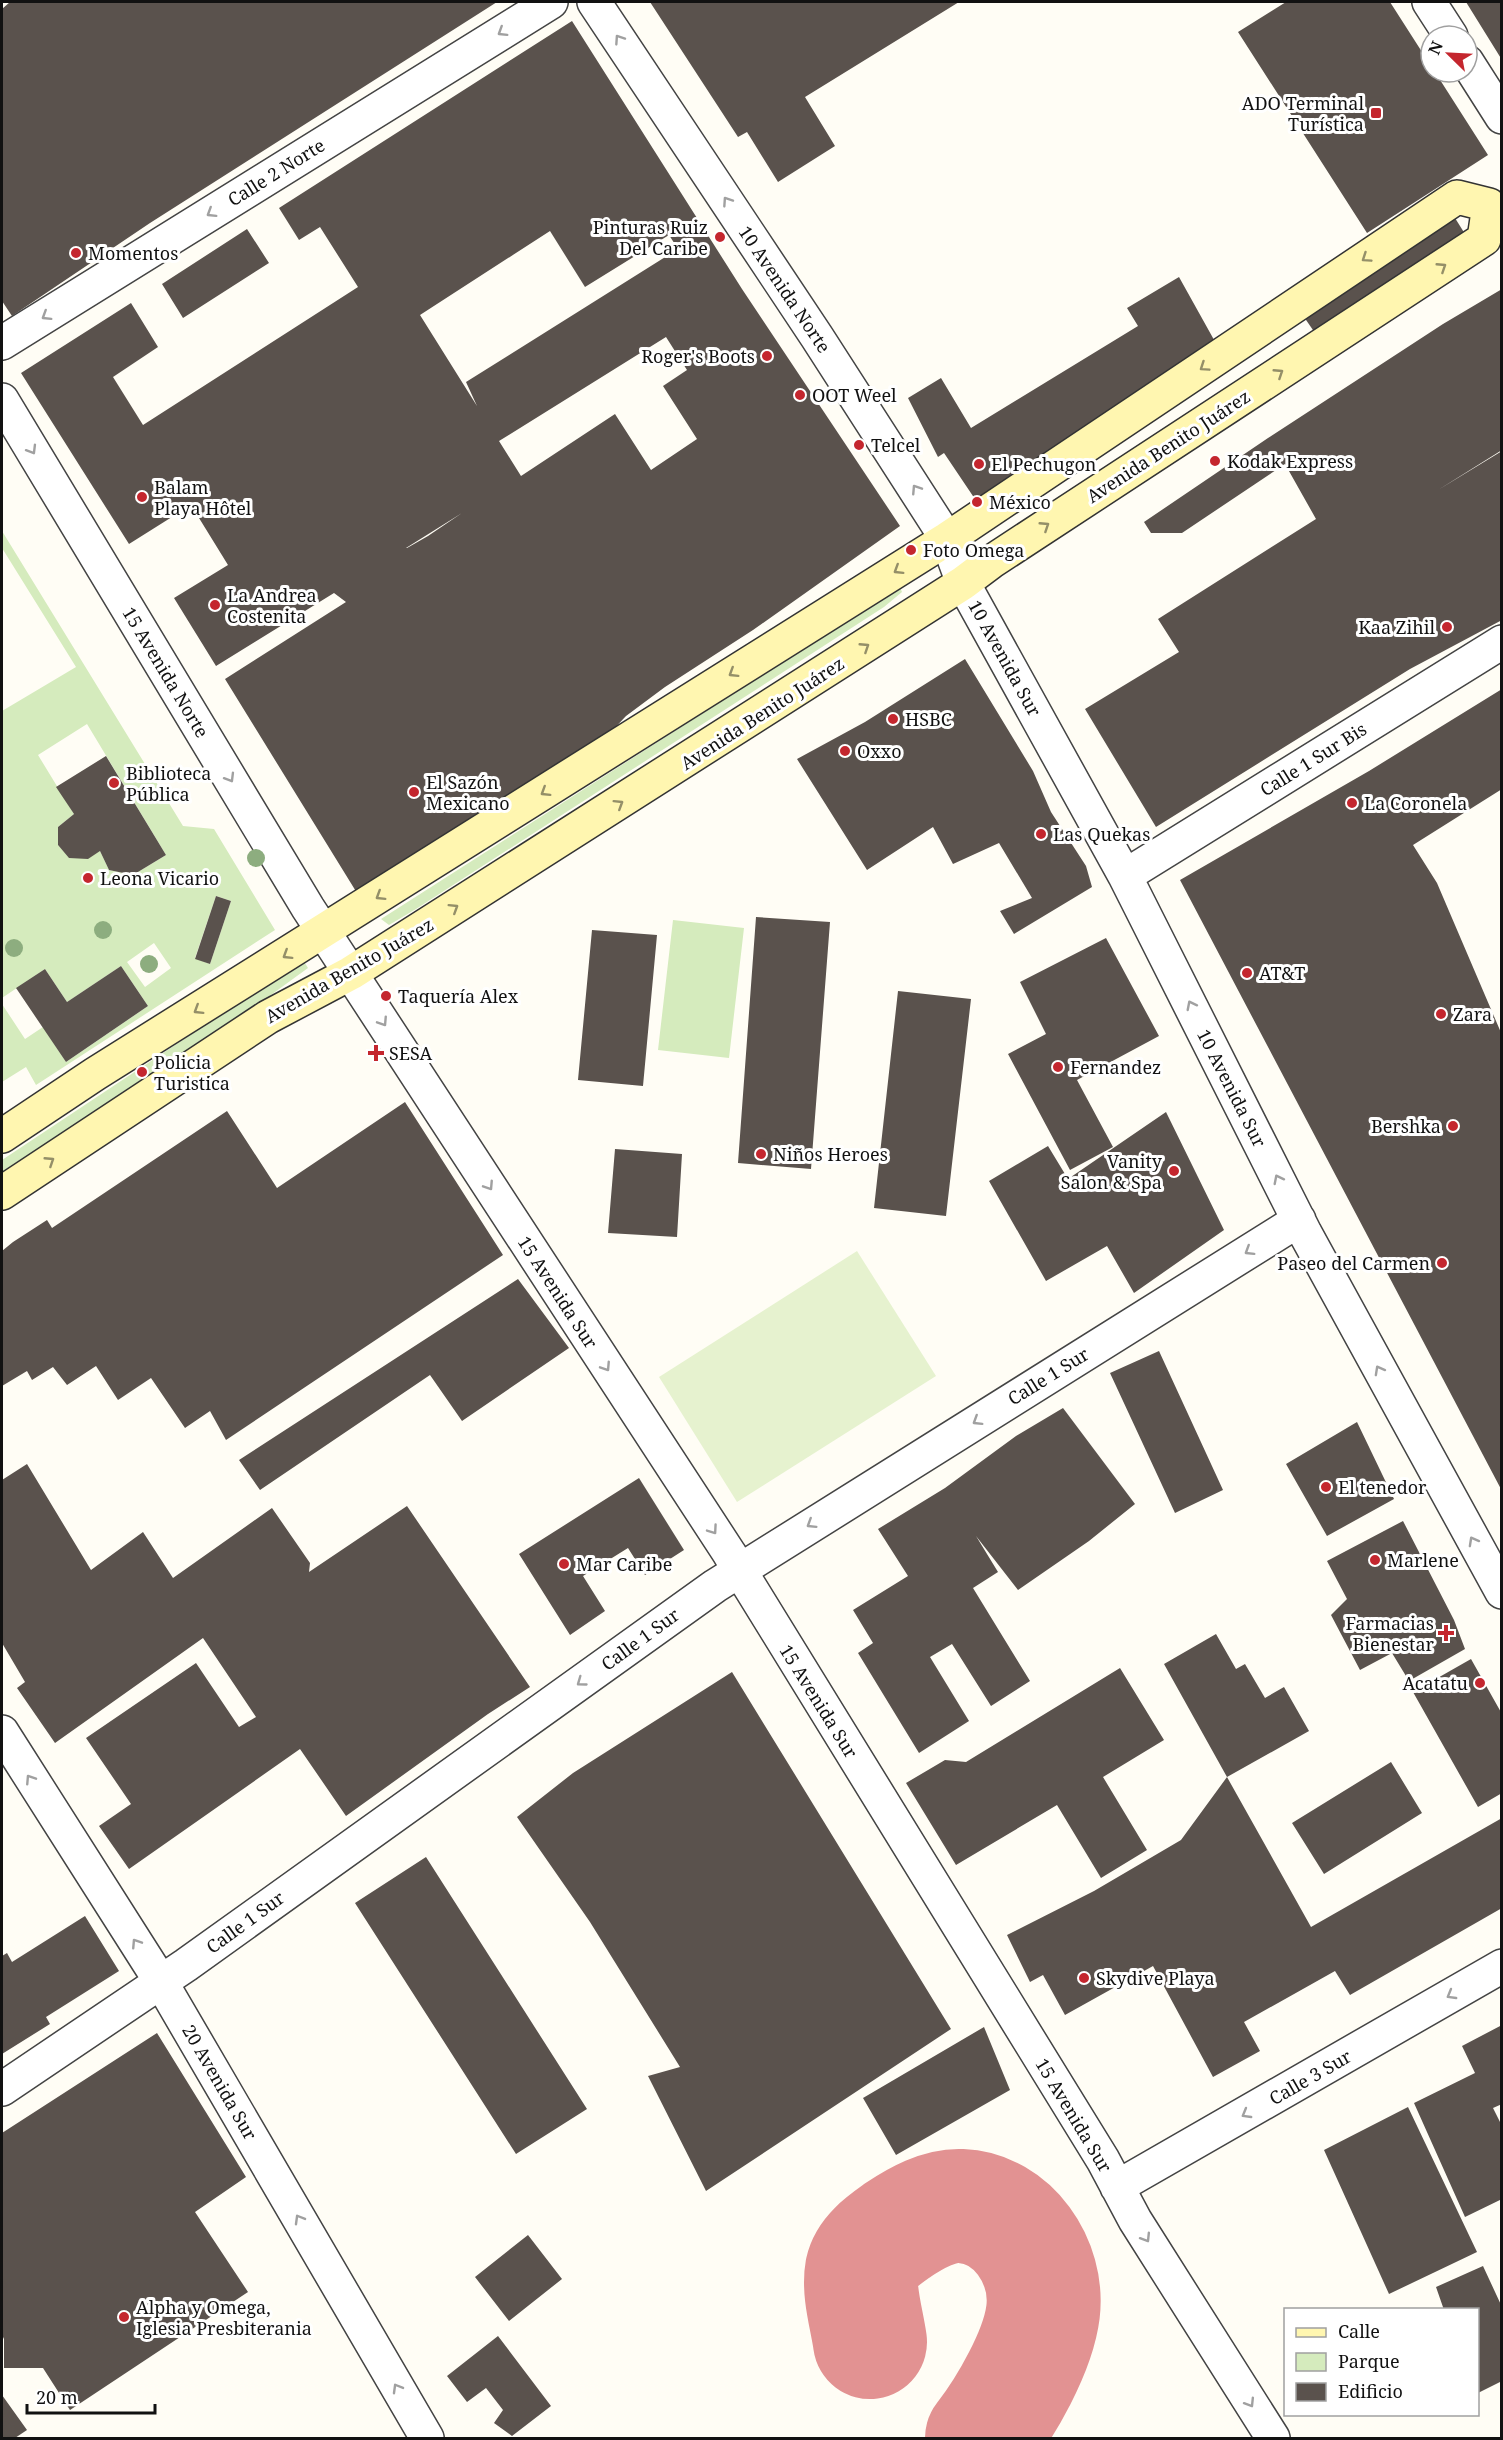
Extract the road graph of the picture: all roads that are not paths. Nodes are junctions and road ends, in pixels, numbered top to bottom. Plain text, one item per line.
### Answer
1 (551, 2) edge
2 (594, 2) edge
3 (1429, 2) edge
4 (1443, 24) edge
5 (1479, 81) edge
6 (1502, 117) edge
7 (1495, 203) edge
8 (2, 343) edge
9 (2, 400) edge
10 (947, 539) junction
11 (963, 583) junction
12 (1502, 642) edge
13 (1125, 876) junction
14 (325, 931) junction
15 (351, 973) junction
16 (2, 1136) edge
17 (2, 1193) edge
18 (1299, 1220) junction
19 (740, 1571) junction
20 (1502, 1592) edge
21 (2, 1732) edge
22 (1502, 1966) edge
23 (161, 1982) junction
24 (2, 2089) edge
25 (1117, 2187) junction
26 (427, 2439) edge
27 (1273, 2439) edge

1 -> 8 street, Calle 2 Norte
10 -> 2 street, 10 Avenida Norte
3 - 4 street
5 - 6 street
7 -> 10 street, Avenida Benito Juárez
11 -> 7 street, Avenida Benito Juárez
9 -> 14 street, 15 Avenida Norte
10 - 11 street, 10 Avenida Norte
10 -> 14 street, Avenida Benito Juárez
11 - 13 street, 10 Avenida Sur
15 -> 11 street, Avenida Benito Juárez
12 - 13 street, Calle 1 Sur Bis
18 -> 13 street, 10 Avenida Sur
14 - 15 street, 15 Avenida Norte
14 -> 16 street, Avenida Benito Juárez
17 -> 15 street, Avenida Benito Juárez
15 -> 19 street, 15 Avenida Sur
18 -> 19 street, Calle 1 Sur
20 -> 18 street, 10 Avenida Sur
19 -> 23 street, Calle 1 Sur
19 - 25 street, 15 Avenida Sur
23 -> 21 street, 20 Avenida Sur
22 -> 25 street, Calle 3 Sur
23 - 24 street, Calle 1 Sur
26 -> 23 street, 20 Avenida Sur
25 -> 27 street, 15 Avenida Sur

